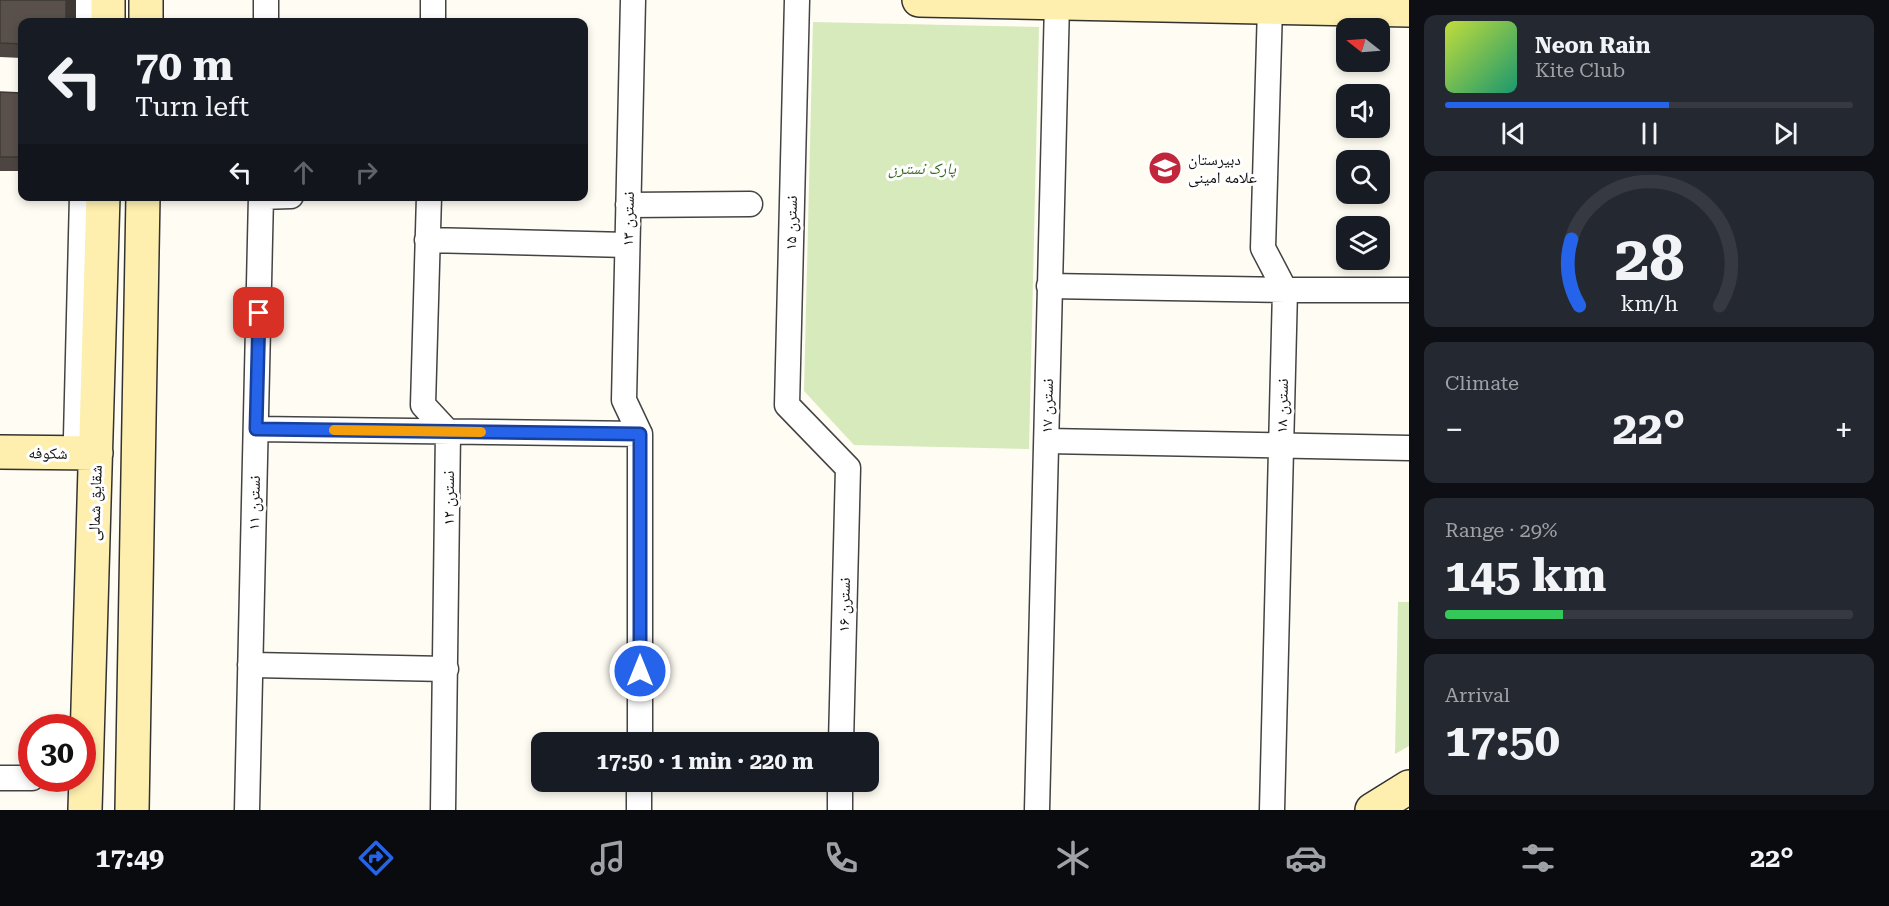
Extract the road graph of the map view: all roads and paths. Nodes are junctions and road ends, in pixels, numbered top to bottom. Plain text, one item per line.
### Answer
1 (87, 0) edge
2 (108, 0) edge
3 (146, 0) edge
4 (266, 0) edge
5 (433, 0) edge
6 (633, 0) edge
7 (797, 0) edge
8 (919, 0) edge
9 (959, 0) edge
10 (1057, 3) junction
11 (1270, 7) junction
12 (1399, 7) edge
13 (87, 18) edge
14 (108, 18) edge
15 (146, 18) edge
16 (266, 18) edge
17 (433, 18) edge
18 (82, 201) edge
19 (103, 201) edge
20 (143, 201) edge
21 (261, 201) edge
22 (429, 201) edge
23 (750, 204) dead end
24 (628, 205) junction
25 (427, 240) junction
26 (627, 245) junction
27 (1049, 286) junction
28 (1285, 290) junction
29 (1409, 290) edge
30 (256, 429) junction
31 (448, 432) junction
32 (640, 434) junction
33 (1047, 441) junction
34 (86, 445) junction
35 (1281, 446) junction
36 (1409, 448) edge
37 (0, 452) edge
38 (848, 468) joint
39 (250, 665) junction
40 (446, 669) junction
41 (640, 732) edge
42 (841, 732) edge
43 (0, 778) edge
44 (18, 778) edge
45 (1409, 787) edge
46 (639, 792) edge
47 (840, 792) edge
48 (85, 810) edge
49 (132, 810) edge
50 (247, 810) edge
51 (443, 810) edge
52 (639, 810) edge
53 (840, 810) edge
54 (1036, 810) edge
55 (1272, 810) edge
56 (1372, 810) edge

1 - 13 street
2 - 14 main road
3 - 15 main road
4 - 16 street
5 - 17 street
6 - 24 street, نسترن ۱۳
7 - 38 street, نسترن ۱۵
8 - 9 main road
9 - 10 main road
10 - 11 main road
10 - 27 street, نسترن ۱۷
11 - 12 main road
11 - 28 street, نسترن ۱۸
18 - 34 street
19 - 34 main road, شقایق شمالی
20 - 49 main road
21 - 30 street, نسترن ۱۱
22 - 25 street
23 - 24 street
24 - 26 street, نسترن ۱۳
25 - 26 street
25 - 31 street
26 - 32 street, نسترن ۱۳
27 - 28 street
27 - 33 street, نسترن ۱۷
28 - 29 street
28 - 35 street, نسترن ۱۸
30 - 31 street
30 - 39 street, نسترن ۱۱
31 - 32 street
31 - 40 street, نسترن ۱۲
32 - 41 street
33 - 35 street
33 - 54 street, نسترن ۱۷
34 - 37 main road, شکوفه
34 - 48 main road, شقایق شمالی
35 - 36 street
35 - 55 street, نسترن ۱۸
38 - 42 street, نسترن ۱۶
39 - 40 street
39 - 50 street, نسترن ۱۱
40 - 51 street, نسترن ۱۲
43 - 44 street
45 - 56 main road
46 - 52 street
47 - 53 street

